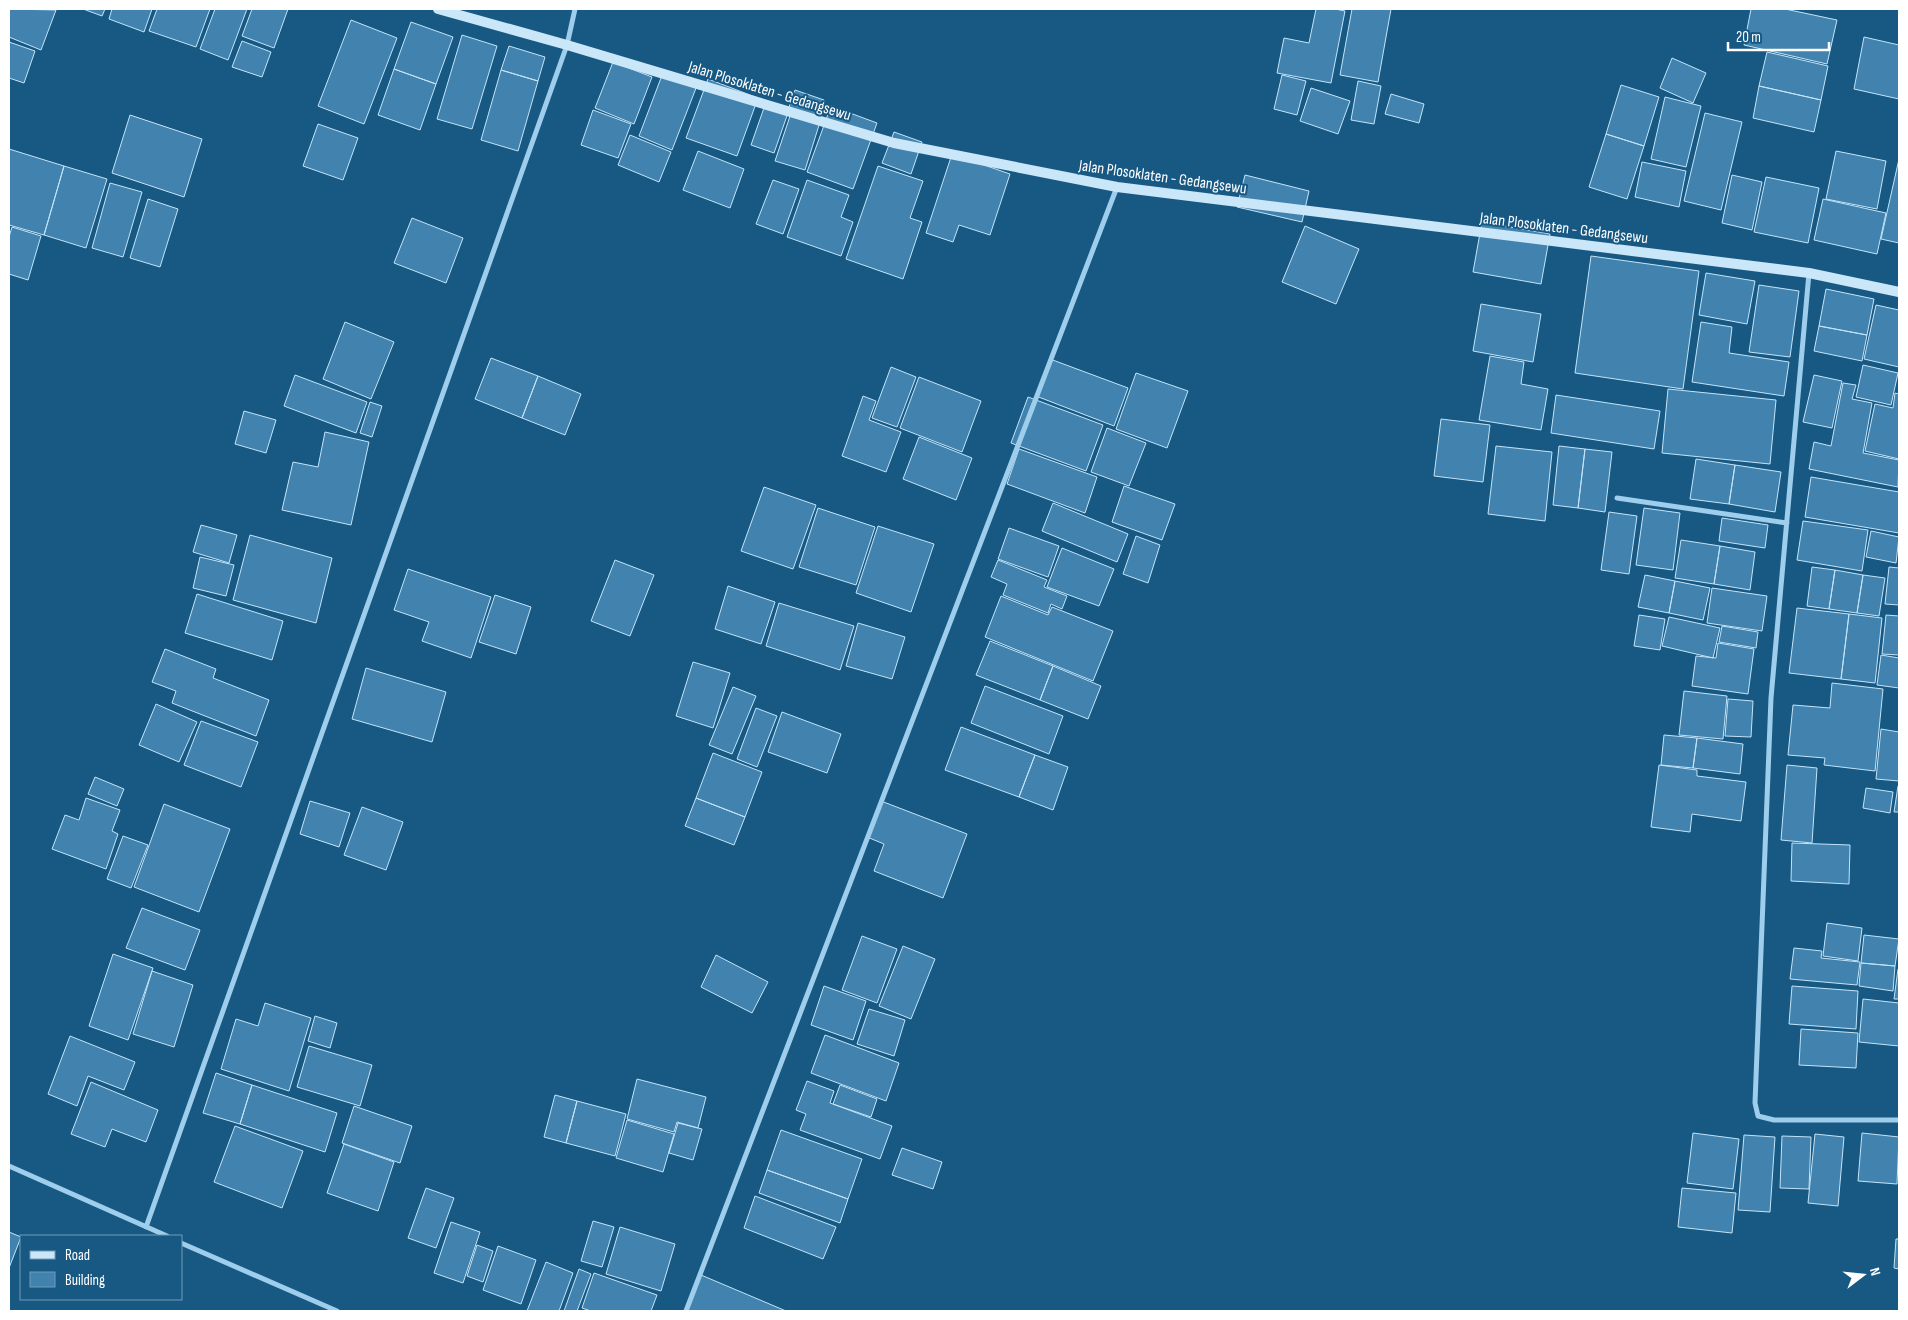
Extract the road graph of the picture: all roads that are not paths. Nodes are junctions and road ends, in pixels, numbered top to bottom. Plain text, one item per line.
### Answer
1 (438, 9) edge
2 (575, 9) edge
3 (567, 45) junction
4 (1117, 187) junction
5 (1809, 273) junction
6 (1899, 292) edge
7 (1617, 498) dead end
8 (1787, 523) junction
9 (1899, 1120) edge
10 (9, 1166) edge
11 (146, 1227) junction
12 (164, 1235) edge
13 (182, 1243) edge
14 (337, 1311) edge
15 (686, 1311) edge

1 - 3 main road, Jalan Plosoklaten - Gedangsewu
2 - 3 street
3 - 4 main road, Jalan Plosoklaten - Gedangsewu
3 - 11 street
4 - 5 main road, Jalan Plosoklaten - Gedangsewu
4 - 15 street
5 - 6 main road, Jalan Plosoklaten - Gedangsewu
5 - 8 street
7 - 8 street
8 - 9 street
10 - 11 street
11 - 12 street
13 - 14 street

